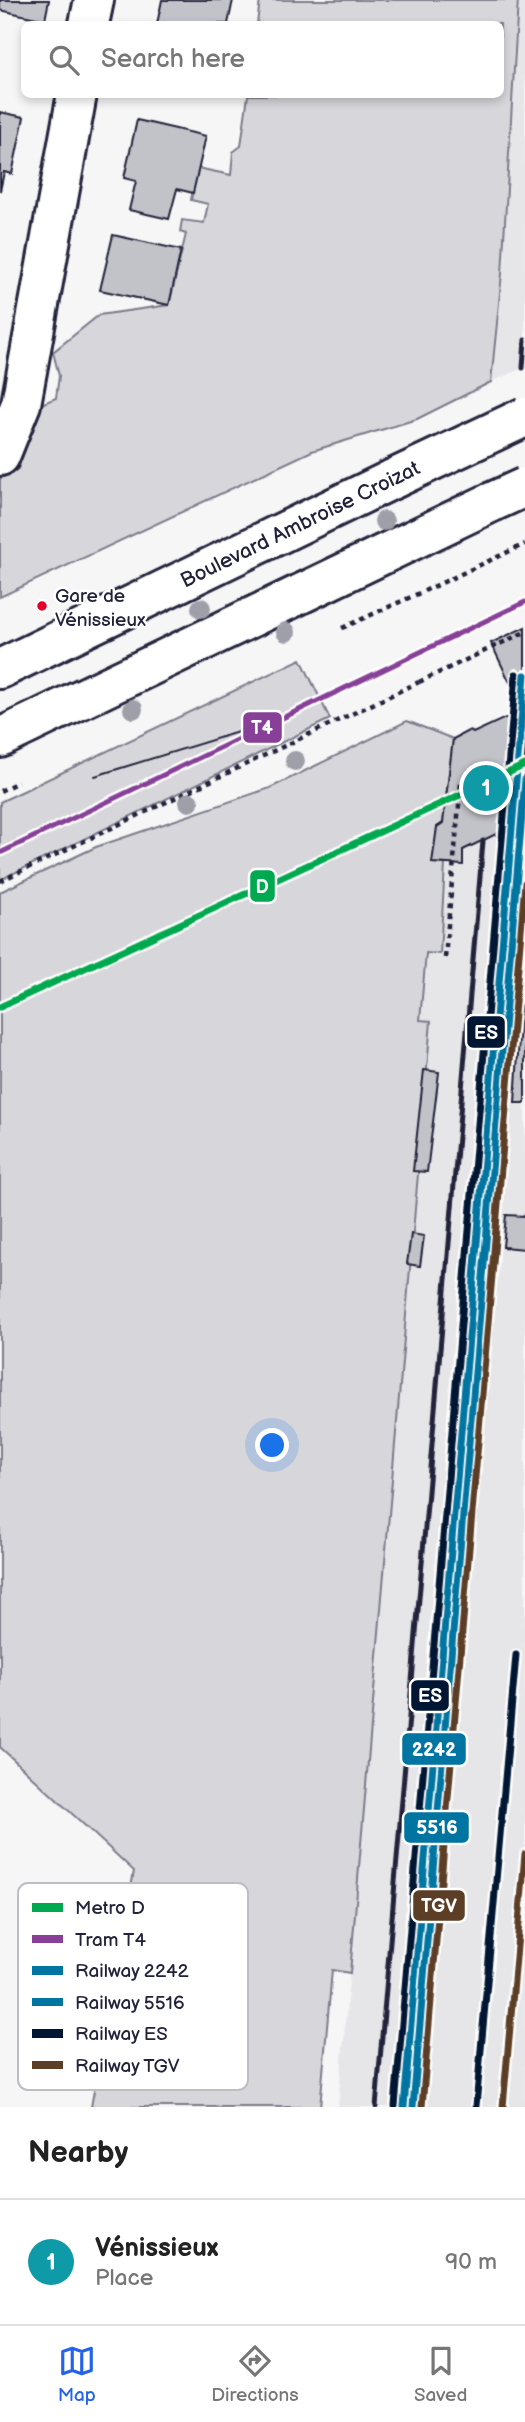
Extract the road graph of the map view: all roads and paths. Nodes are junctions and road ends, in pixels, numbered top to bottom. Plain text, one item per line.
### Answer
1 (94, 0) edge
2 (90, 21) edge
3 (76, 98) edge
4 (525, 417) edge
5 (0, 456) edge
6 (525, 486) edge
7 (525, 544) edge
8 (433, 587) dead end
9 (525, 632) edge
10 (0, 668) edge
11 (0, 738) edge
12 (461, 783) dead end
13 (0, 881) edge
14 (445, 958) dead end

1 - 2 main road
3 - 5 main road
4 - 10 main road, Boulevard Ambroise Croizat, bridge
6 - 11 main road, bridge
7 - 8 path, bridge
9 - 13 path, bridge
12 - 14 path

